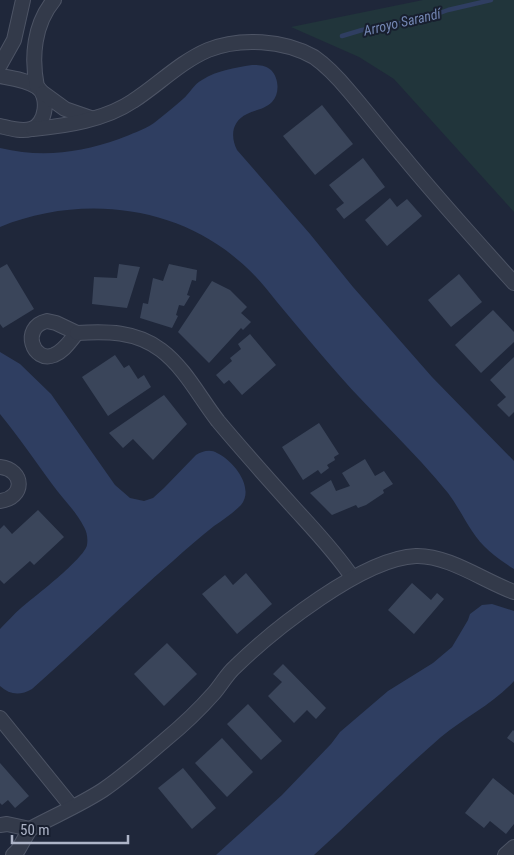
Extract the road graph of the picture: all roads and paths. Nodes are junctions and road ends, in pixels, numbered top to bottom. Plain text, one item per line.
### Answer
1 (22, 0) edge
2 (54, 0) edge
3 (0, 65) edge
4 (0, 76) edge
5 (40, 90) junction
6 (91, 118) junction
7 (0, 126) edge
8 (32, 129) junction
9 (514, 283) edge
10 (77, 333) dead end
11 (0, 467) edge
12 (0, 501) edge
13 (352, 577) junction
14 (514, 592) edge
15 (0, 718) edge
16 (72, 807) junction
17 (0, 825) edge
18 (30, 829) junction
19 (514, 847) edge
20 (13, 855) edge
21 (505, 855) edge

1 - 3 street
2 - 5 street
4 - 5 street
5 - 6 street
5 - 8 street
6 - 8 street
6 - 9 street
7 - 8 street
10 - 13 street
11 - 12 street
13 - 14 street
13 - 16 street
15 - 16 street
16 - 18 street
17 - 18 street
18 - 20 street
19 - 21 street

